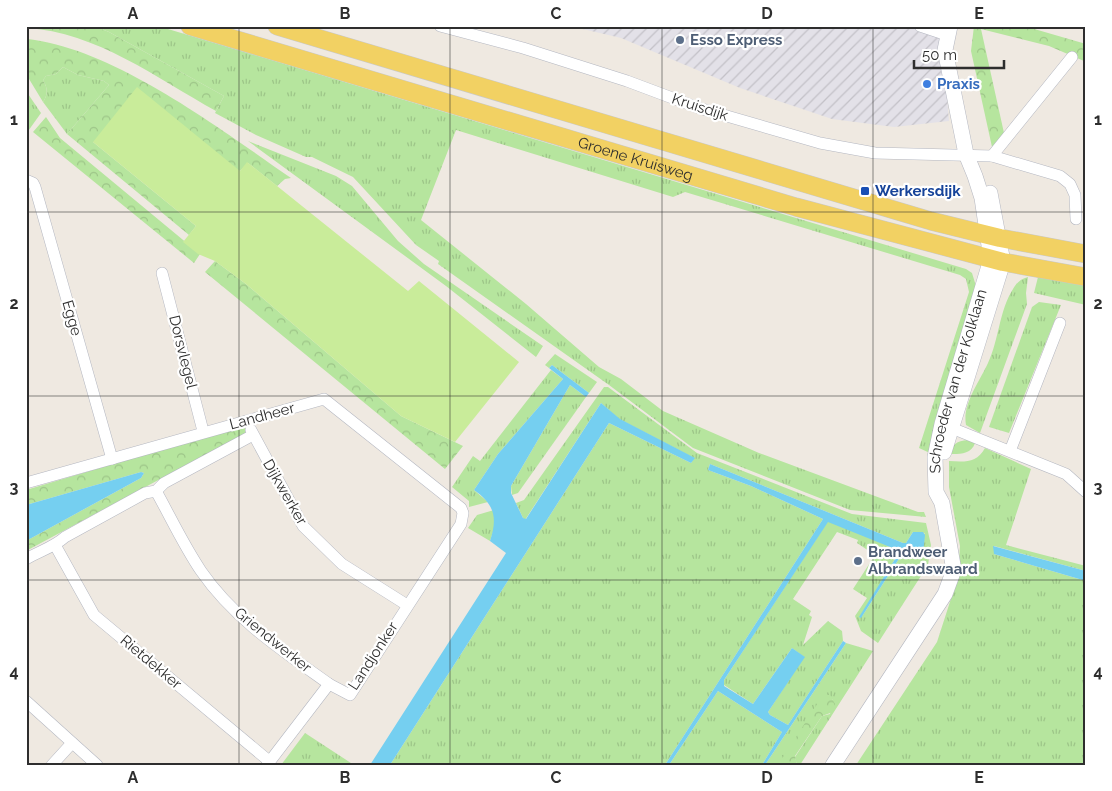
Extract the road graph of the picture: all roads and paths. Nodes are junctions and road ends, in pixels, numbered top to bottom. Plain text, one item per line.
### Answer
1 (190, 26) edge
2 (277, 26) edge
3 (440, 26) edge
4 (920, 26) edge
5 (948, 31) edge
6 (1072, 57) dead end
7 (966, 154) junction
8 (990, 156) junction
9 (28, 180) edge
10 (1076, 220) dead end
11 (993, 236) junction
12 (1086, 254) edge
13 (997, 261) junction
14 (162, 273) dead end
15 (1086, 278) edge
16 (1060, 323) dead end
17 (248, 421) junction
18 (947, 426) junction
19 (203, 431) junction
20 (252, 435) junction
21 (1010, 451) junction
22 (112, 459) junction
23 (26, 482) edge
24 (156, 491) junction
25 (1086, 492) edge
26 (463, 513) joint
27 (56, 546) junction
28 (26, 559) edge
29 (406, 605) junction
30 (329, 684) junction
31 (26, 700) edge
32 (72, 743) junction
33 (268, 763) edge
34 (52, 765) edge
35 (97, 765) edge
36 (833, 765) edge

1 - 13 main road, Groene Kruisweg
2 - 11 main road, Groene Kruisweg
3 - 7 street, Kruisdijk
4 - 5 street
5 - 7 street
6 - 8 street
7 - 8 street, Kruisdijk
7 - 11 street
8 - 10 street
9 - 22 street, Egge
11 - 12 main road, Groene Kruisweg
11 - 13 street
13 - 15 main road, Groene Kruisweg
13 - 18 street, Schroeder van der Kolklaan
14 - 19 street, Dorsvlegel
16 - 21 street
17 - 19 street, Landheer
17 - 20 street, Dijkwerker
17 - 26 street, Landheer
18 - 21 street
18 - 36 street, Schroeder van der Kolklaan
19 - 22 street, Landheer
20 - 24 street, Landheer
20 - 29 street, Dijkwerker
21 - 25 street
22 - 23 street, Landheer
24 - 27 street, Landheer
24 - 30 street, Griendwerker
26 - 29 street, Landjonker
27 - 28 street, Landheer
27 - 33 street, Rietdekker
29 - 30 street, Landjonker
30 - 33 street, Landjonker
31 - 32 street
32 - 34 street
32 - 35 street

